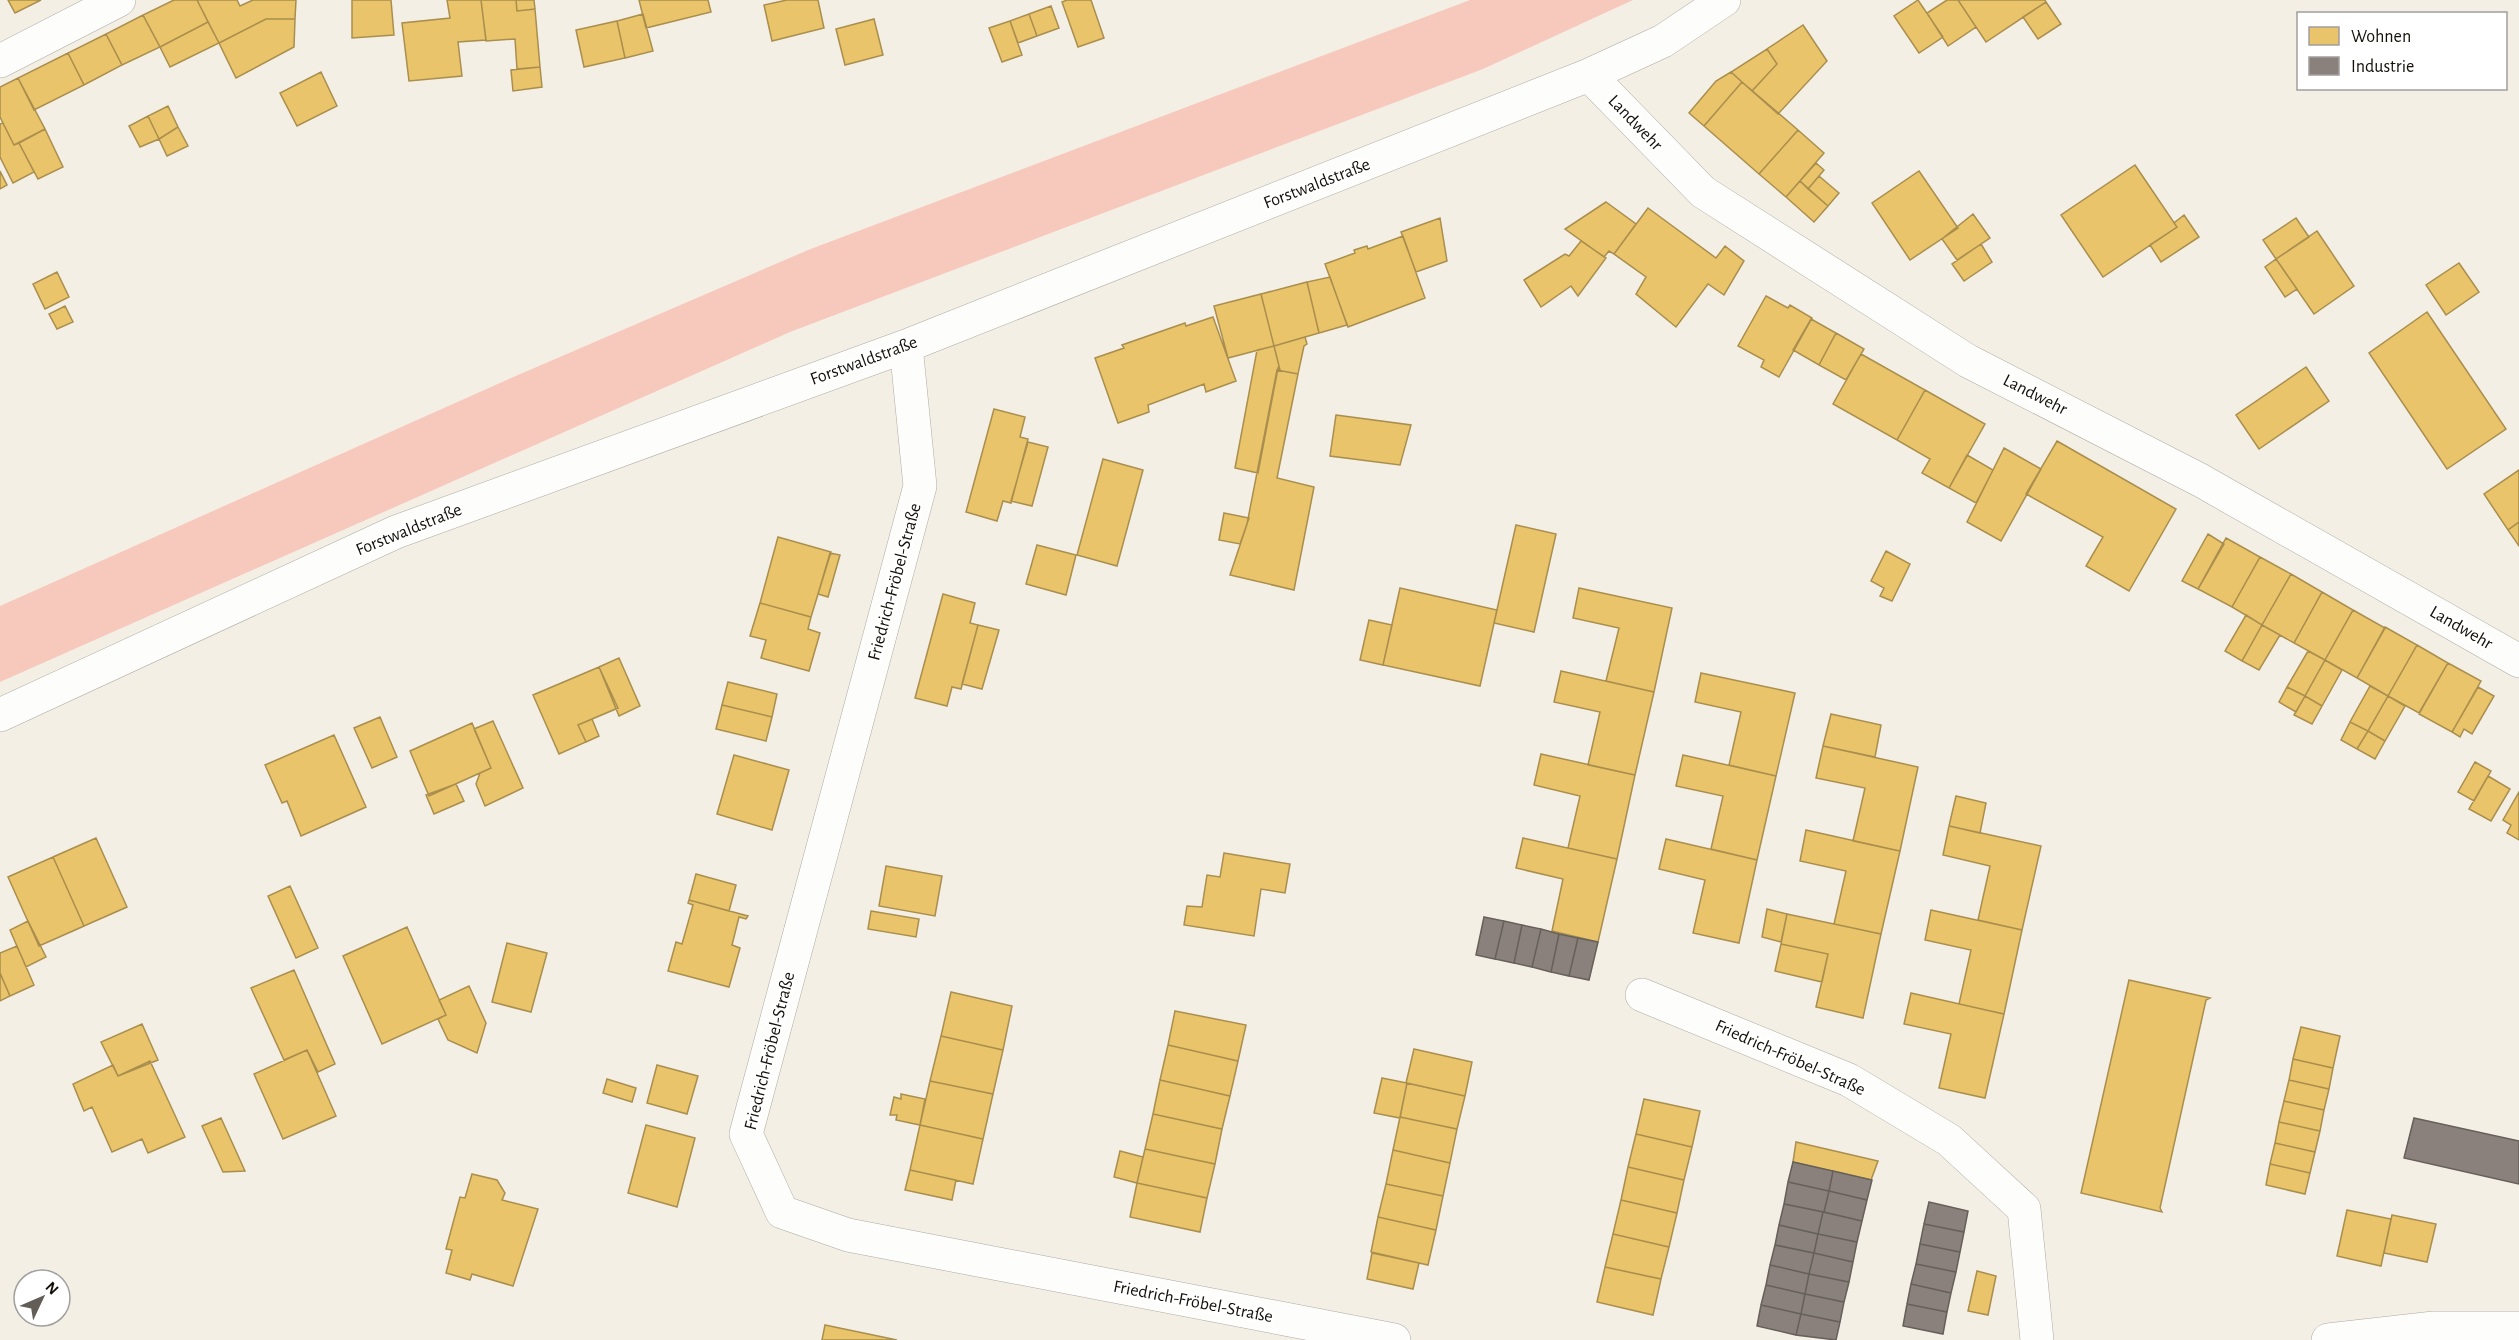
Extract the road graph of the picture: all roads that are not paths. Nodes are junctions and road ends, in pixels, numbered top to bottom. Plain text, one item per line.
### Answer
1 (1724, 0) edge
2 (112, 2) edge
3 (0, 61) edge
4 (1589, 75) junction
5 (906, 346) junction
6 (2519, 661) edge
7 (0, 715) edge
8 (1641, 995) dead end
9 (2519, 1328) edge
10 (1394, 1340) edge
11 (2037, 1340) edge
12 (2328, 1340) edge

1 - 4 street, Forstwaldstraße
2 - 3 street
4 - 5 street, Forstwaldstraße
4 - 6 street, Landwehr
5 - 7 street, Forstwaldstraße
5 - 10 street, Friedrich-Fröbel-Straße
8 - 11 street, Friedrich-Fröbel-Straße
9 - 12 street

